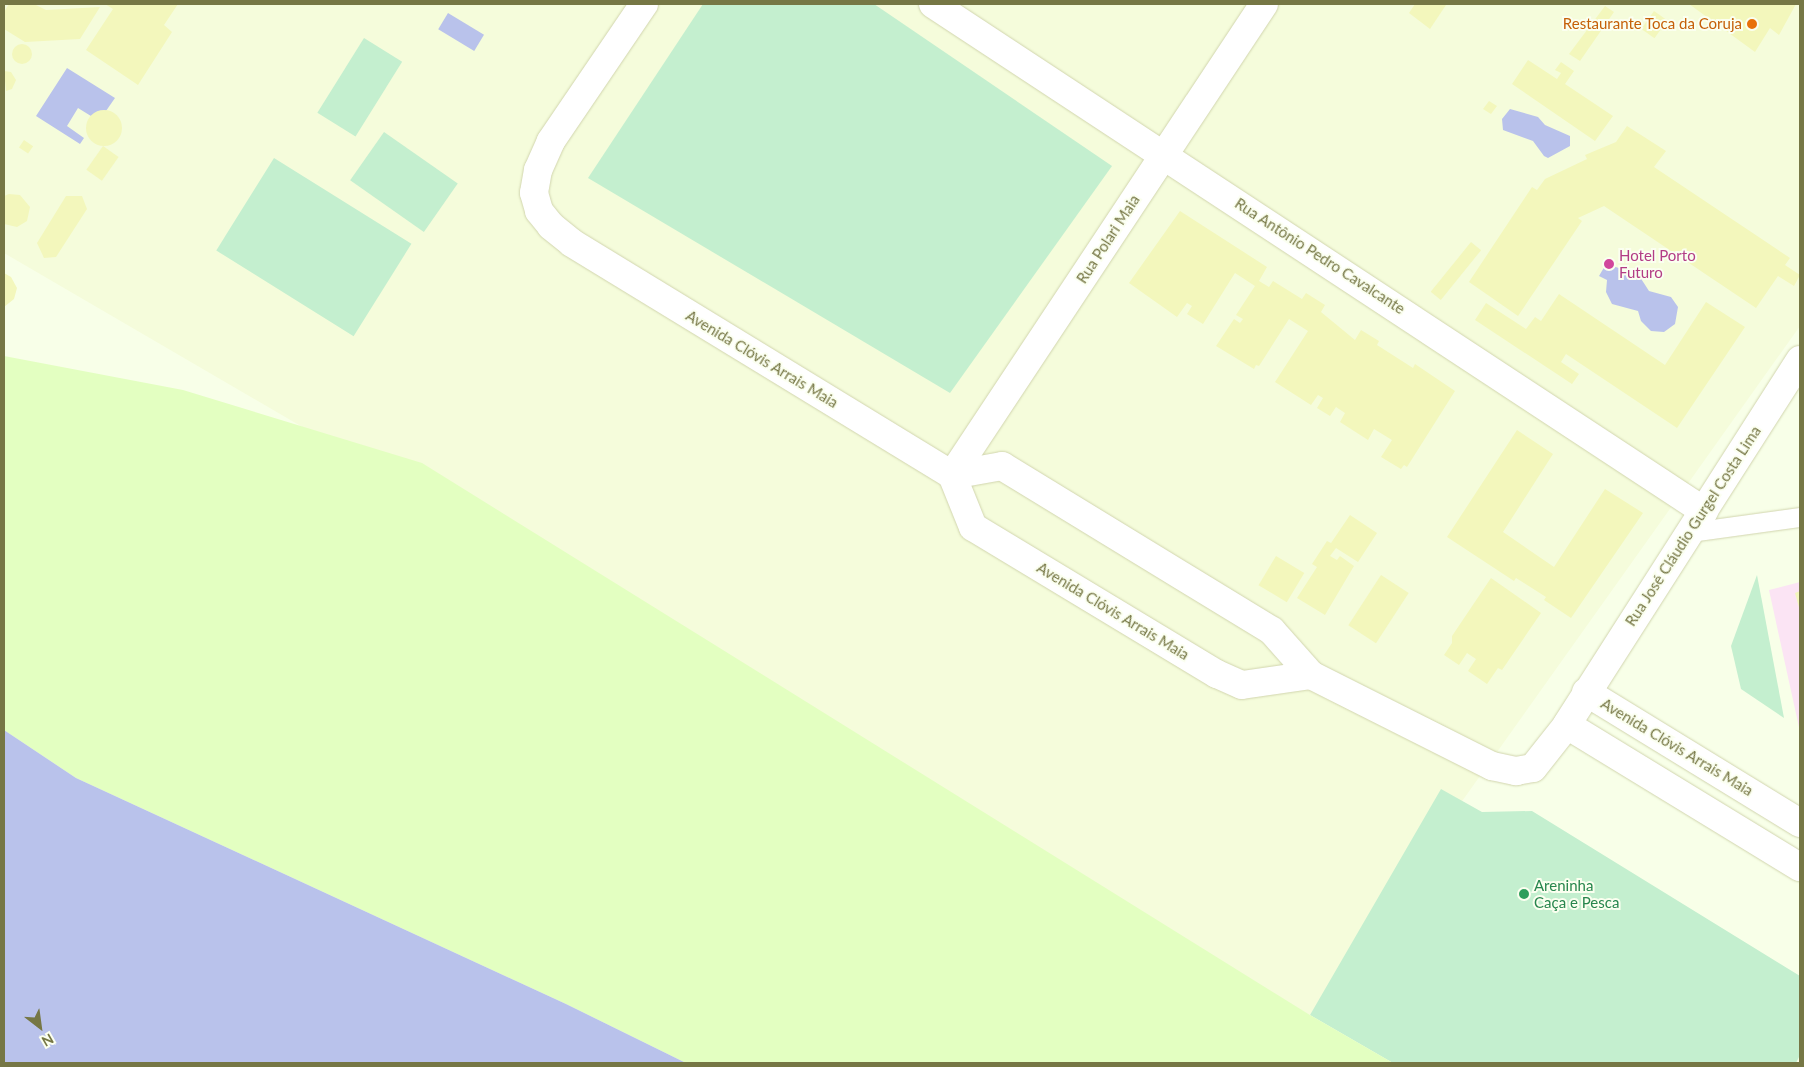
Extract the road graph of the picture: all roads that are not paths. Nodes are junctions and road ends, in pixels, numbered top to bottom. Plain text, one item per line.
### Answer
1 (644, 4) edge
2 (933, 4) edge
3 (1264, 4) edge
4 (1164, 154) junction
5 (1800, 360) edge
6 (952, 475) junction
7 (1800, 518) edge
8 (1697, 522) junction
9 (1311, 675) junction
10 (1586, 692) junction
11 (1567, 725) junction
12 (1800, 823) edge
13 (1800, 867) edge

1 - 6 street, Avenida Clóvis Arrais Maia
2 - 4 street, Rua Antônio Pedro Cavalcante
3 - 4 street, Rua Polari Maia
4 - 6 street, Rua Polari Maia
4 - 8 street, Rua Antônio Pedro Cavalcante
5 - 8 street, Rua José Cláudio Gurgel Costa Lima
6 - 9 street, Avenida Clóvis Arrais Maia
6 - 9 street, Avenida Clóvis Arrais Maia
7 - 8 lane
8 - 10 street, Rua José Cláudio Gurgel Costa Lima
9 - 11 street, Avenida Clóvis Arrais Maia
10 - 11 street, Avenida Clóvis Arrais Maia
10 - 12 street, Avenida Clóvis Arrais Maia
11 - 13 street

